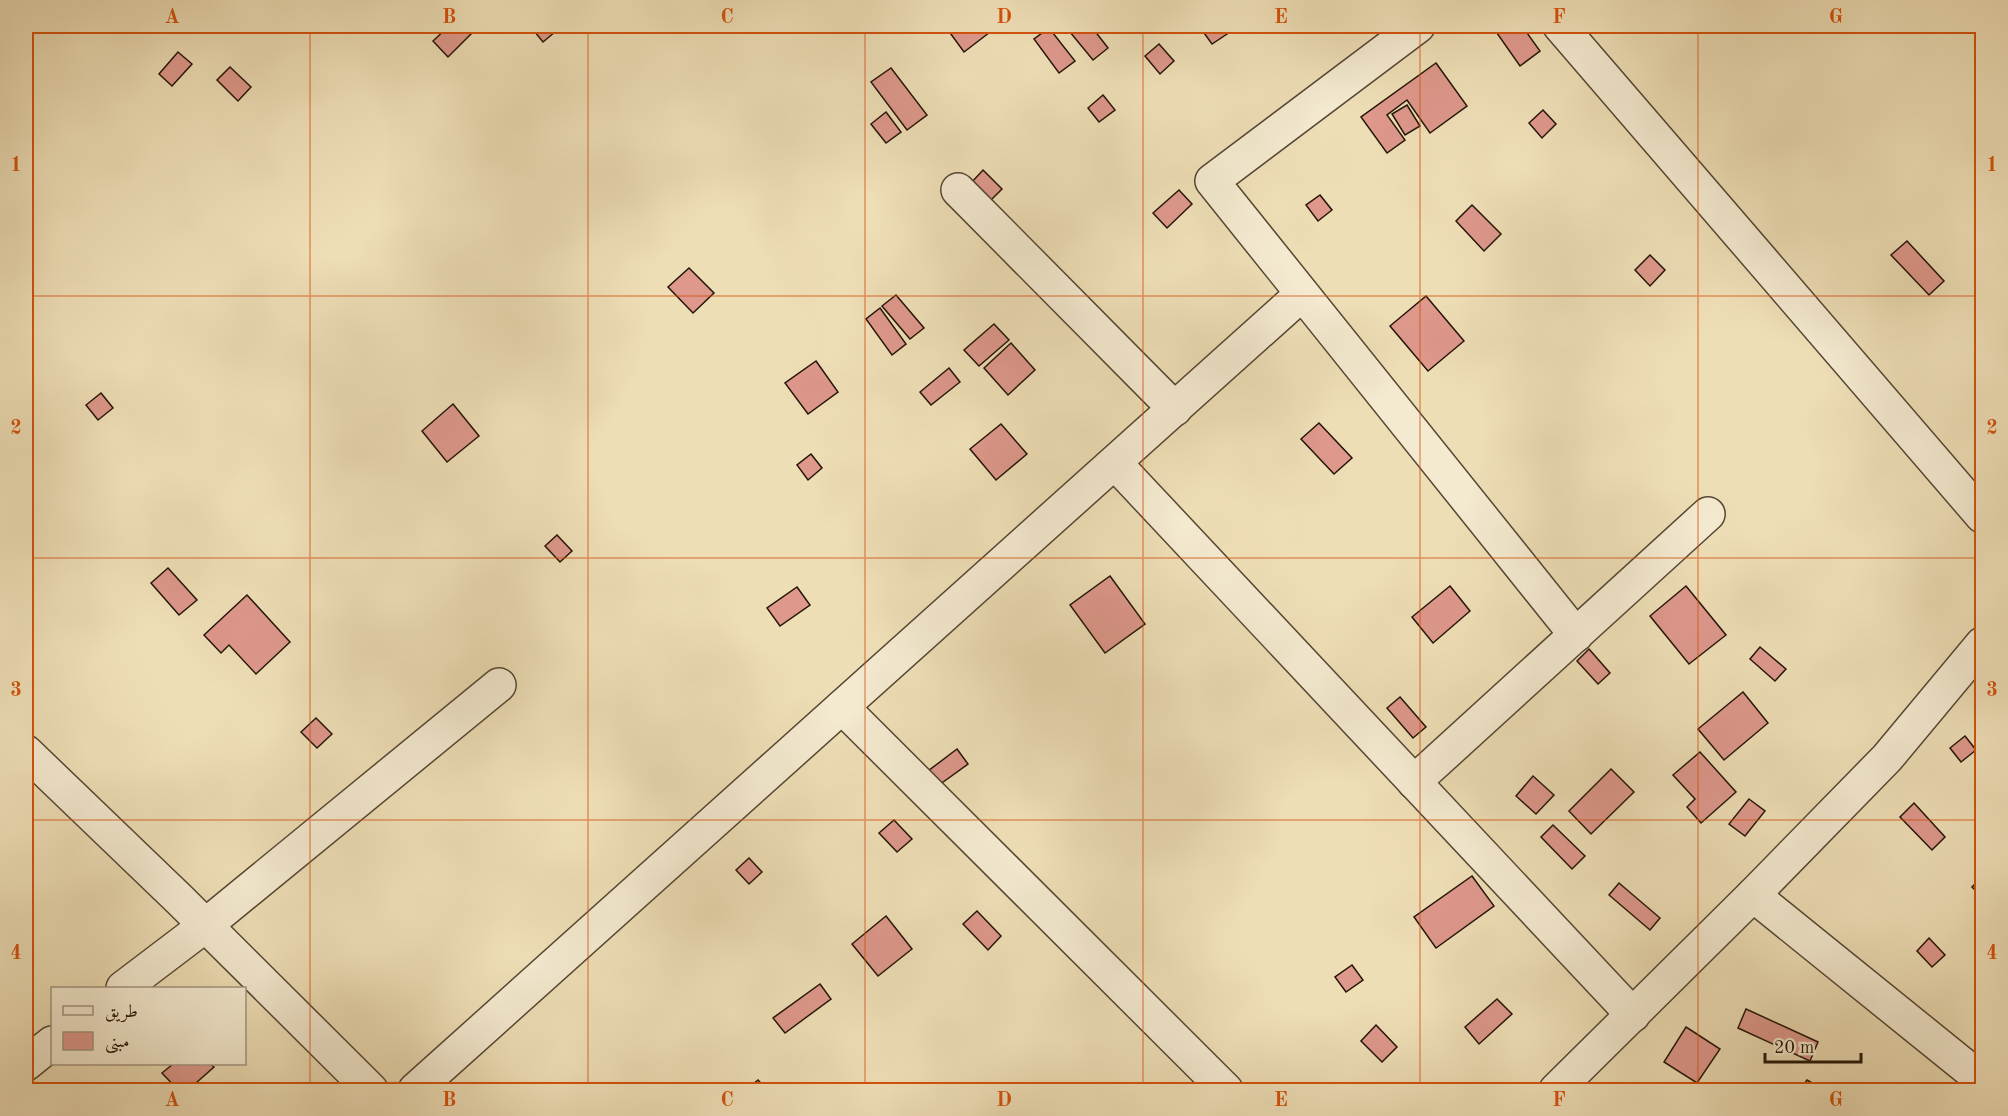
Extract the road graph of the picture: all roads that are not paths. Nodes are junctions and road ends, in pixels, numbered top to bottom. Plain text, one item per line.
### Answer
1 (1418, 26) edge
2 (1560, 26) edge
3 (958, 190) dead end
4 (1302, 294) junction
5 (1175, 409) junction
6 (1115, 463) junction
7 (1708, 514) dead end
8 (1983, 516) edge
9 (1576, 635) junction
10 (1983, 644) edge
11 (499, 685) dead end
12 (842, 707) junction
13 (26, 752) edge
14 (1414, 782) junction
15 (1753, 895) junction
16 (206, 925) junction
17 (124, 987) edge
18 (1633, 1015) junction
19 (51, 1044) edge
20 (26, 1064) edge
21 (1983, 1080) edge
22 (370, 1090) edge
23 (415, 1090) edge
24 (1226, 1090) edge
25 (1556, 1090) edge

1 - 4 street
2 - 8 street
3 - 5 street
4 - 5 street
4 - 9 street
5 - 6 street
6 - 12 street
6 - 14 street
7 - 9 street
9 - 14 street
10 - 15 street
11 - 16 street
12 - 23 street
12 - 24 street
13 - 16 street
14 - 18 street
15 - 18 street
15 - 21 street
16 - 17 street
16 - 22 street
18 - 25 street
19 - 20 street

